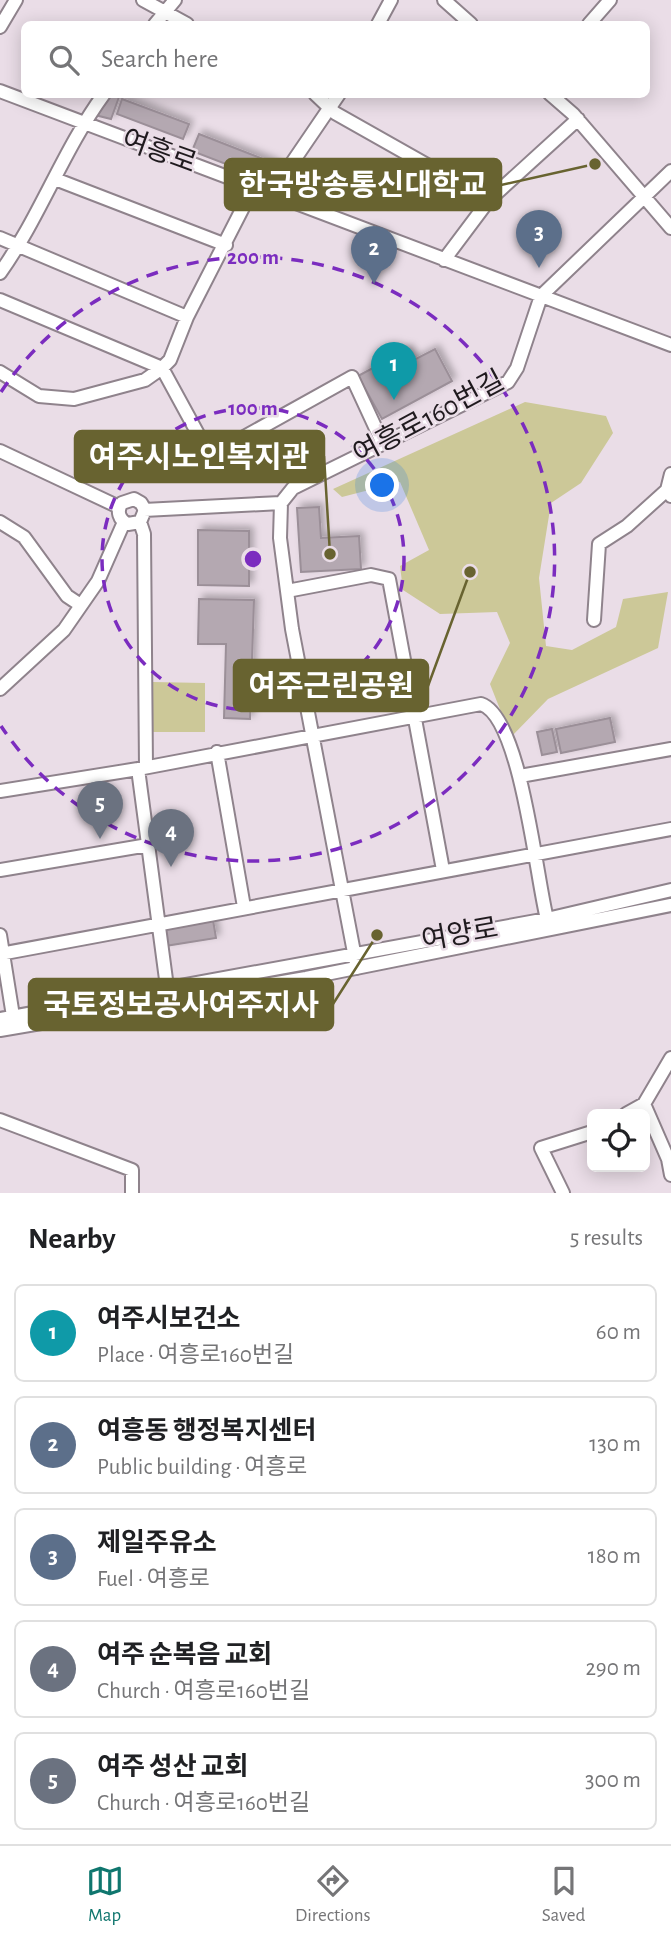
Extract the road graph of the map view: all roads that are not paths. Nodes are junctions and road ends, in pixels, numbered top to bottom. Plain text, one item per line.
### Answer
1 (16, 0) edge
2 (143, 0) edge
3 (176, 0) edge
4 (391, 0) edge
5 (444, 0) edge
6 (610, 0) edge
7 (164, 12) junction
8 (157, 21) edge
9 (181, 21) edge
10 (380, 21) edge
11 (468, 21) edge
12 (592, 21) edge
13 (0, 27) edge
14 (0, 91) edge
15 (101, 98) edge
16 (319, 98) edge
17 (337, 98) edge
18 (554, 98) edge
19 (331, 109) junction
20 (578, 119) junction
21 (82, 124) junction
22 (671, 172) edge
23 (55, 179) junction
24 (254, 186) junction
25 (277, 195) junction
26 (643, 195) junction
27 (489, 200) junction
28 (671, 228) edge
29 (0, 238) edge
30 (226, 245) junction
31 (19, 246) junction
32 (444, 260) junction
33 (0, 273) edge
34 (541, 296) junction
35 (0, 300) edge
36 (187, 317) junction
37 (671, 345) edge
38 (162, 369) junction
39 (0, 372) edge
40 (383, 444) junction
41 (0, 452) edge
42 (671, 474) edge
43 (669, 493) edge
44 (281, 503) junction
45 (119, 506) junction
46 (142, 516) junction
47 (0, 522) edge
48 (124, 522) junction
49 (287, 591) junction
50 (79, 604) junction
51 (594, 621) dead end
52 (0, 689) edge
53 (416, 714) junction
54 (312, 734) junction
55 (671, 749) edge
56 (217, 752) junction
57 (142, 768) junction
58 (520, 776) junction
59 (0, 791) edge
60 (671, 829) edge
61 (148, 845) junction
62 (533, 854) junction
63 (0, 870) edge
64 (443, 870) junction
65 (342, 889) junction
66 (671, 890) edge
67 (671, 905) edge
68 (244, 907) junction
69 (547, 919) junction
70 (156, 923) junction
71 (0, 935) edge
72 (2, 953) edge
73 (355, 954) junction
74 (357, 968) junction
75 (167, 987) junction
76 (7, 1017) edge
77 (0, 1030) edge
78 (671, 1058) edge
79 (644, 1104) junction
80 (635, 1109) edge
81 (0, 1120) edge
82 (587, 1134) edge
83 (671, 1175) edge
84 (132, 1193) edge
85 (563, 1193) edge

1 - 13 street
2 - 7 street
3 - 7 street
4 - 10 street
5 - 11 street
6 - 12 street
7 - 8 street
7 - 9 street
14 - 21 street, 여흥로
15 - 21 street
16 - 19 street
17 - 19 street
18 - 20 street
19 - 25 street
19 - 27 street
20 - 26 street
20 - 27 street
21 - 23 street
21 - 24 street, 여흥로
22 - 26 street
23 - 30 street
23 - 31 street
24 - 25 street, 여흥로
24 - 30 street
25 - 32 street, 여흥로
26 - 28 street
26 - 34 street
27 - 32 street
29 - 31 street
30 - 36 street
31 - 33 street
31 - 36 street
32 - 34 street, 여흥로
34 - 37 street, 여흥로
34 - 40 street, 여흥로160번길
35 - 38 street
36 - 38 street
38 - 39 street
38 - 40 street
40 - 44 street, 여흥로160번길
41 - 45 street
42 - 43 street
43 - 51 street
44 - 46 street
44 - 49 street
45 - 46 street
45 - 48 street
46 - 48 street
46 - 57 street
47 - 50 street
48 - 50 street
49 - 53 street
49 - 54 street
50 - 52 street
53 - 54 street
53 - 58 street
53 - 64 street
54 - 56 street
54 - 65 street
55 - 58 street
56 - 57 street
56 - 68 street
57 - 59 street
57 - 61 street
58 - 62 street
60 - 62 street
61 - 63 street
61 - 70 street
62 - 64 street
62 - 69 street
64 - 65 street
65 - 68 street
65 - 73 street
66 - 69 street, 여양로
67 - 74 street, 여양로
68 - 70 street
69 - 73 street, 여양로
70 - 72 street
70 - 75 street
71 - 72 street
72 - 76 street
73 - 74 street
73 - 75 street, 여양로
74 - 77 street, 여양로
75 - 76 street, 여양로
78 - 79 street
79 - 80 street
79 - 83 street
81 - 84 street
82 - 85 street

